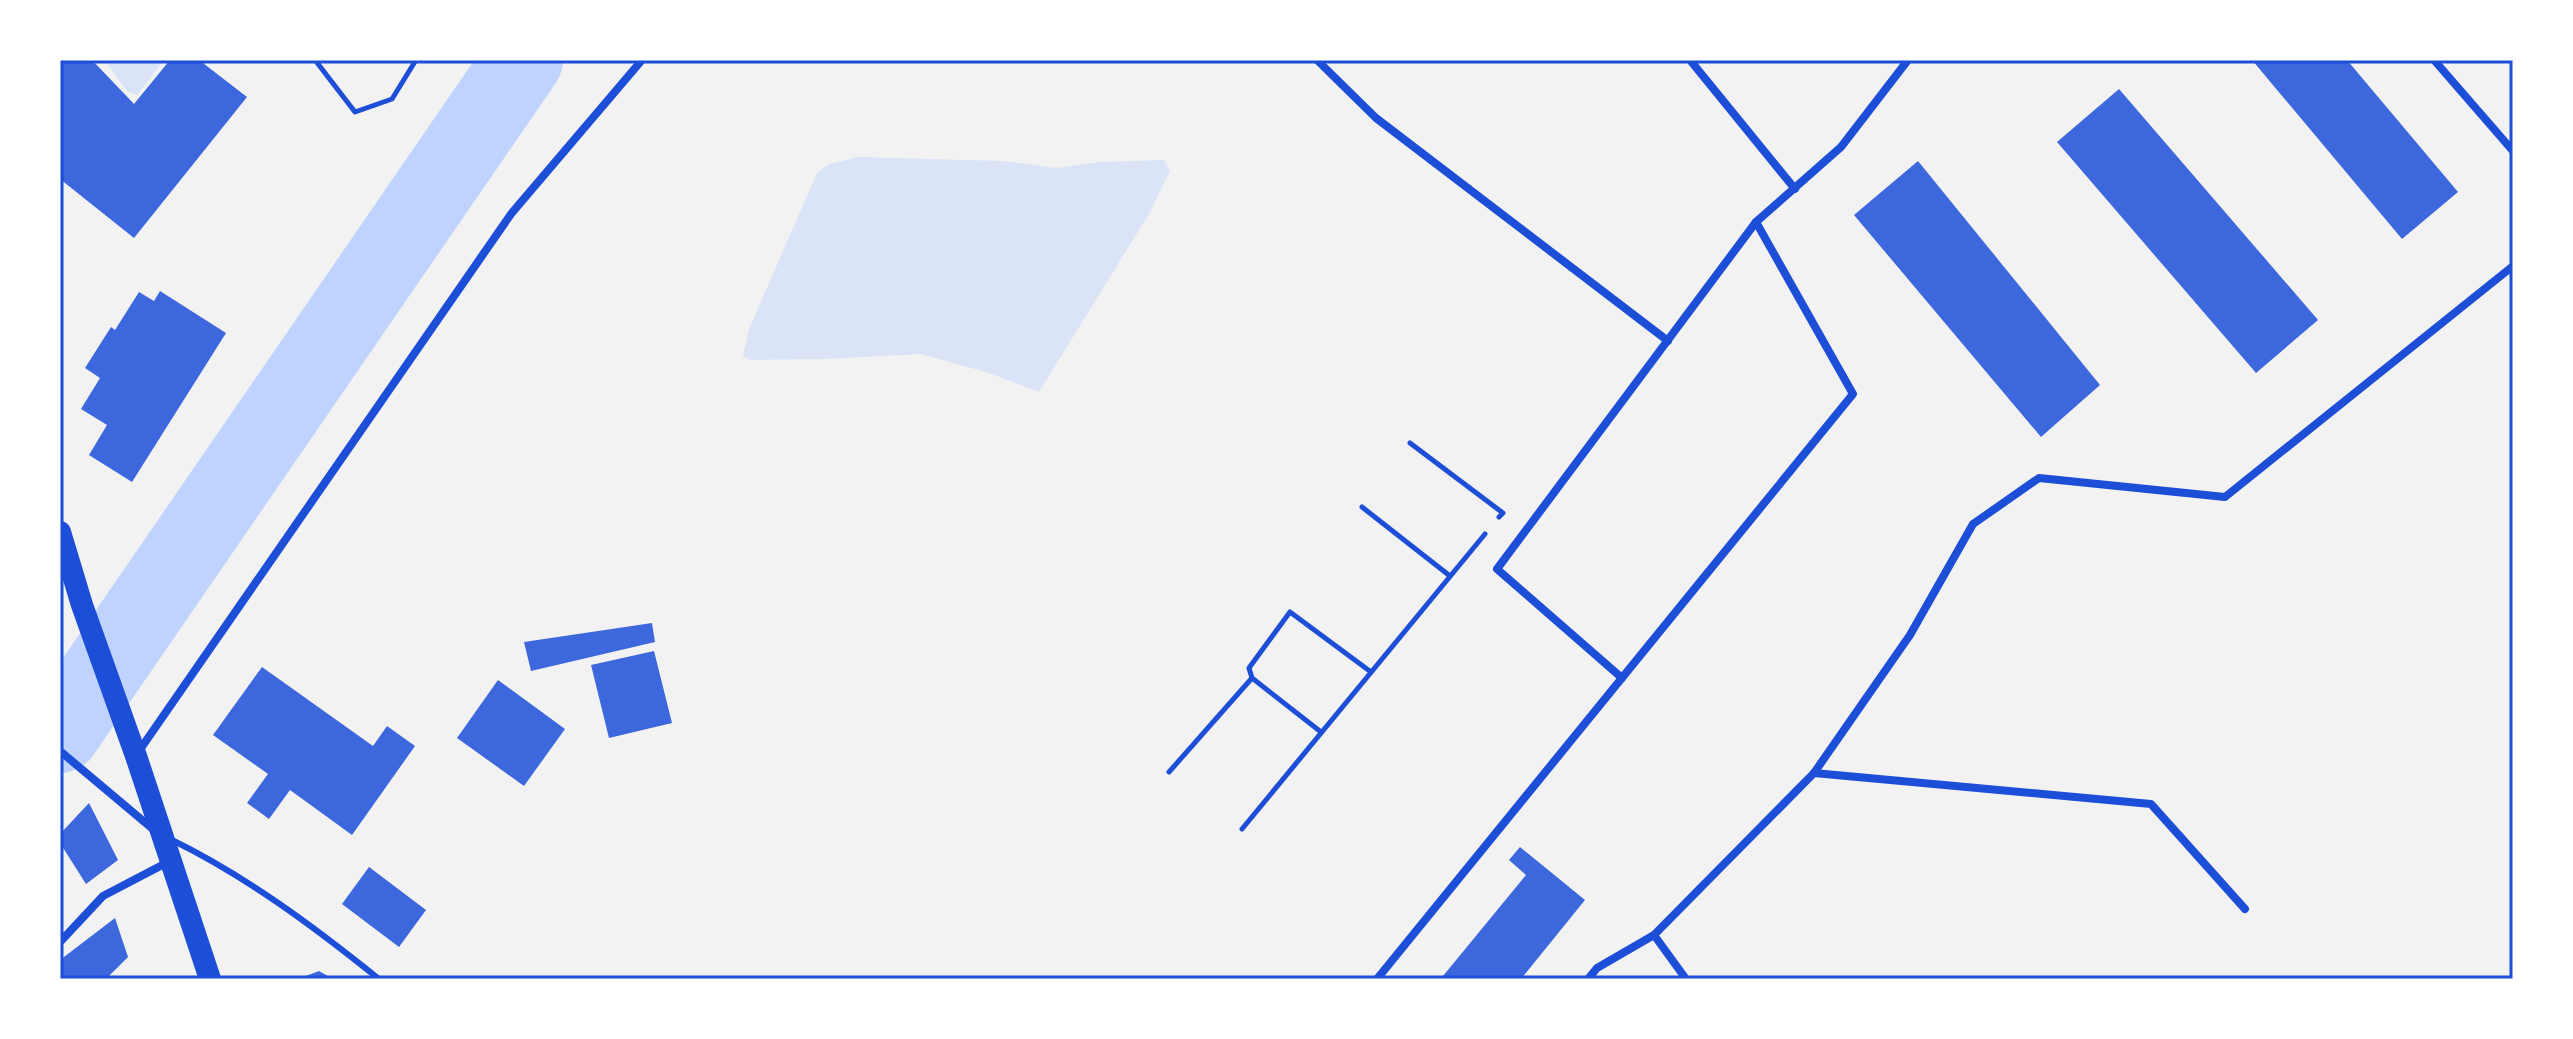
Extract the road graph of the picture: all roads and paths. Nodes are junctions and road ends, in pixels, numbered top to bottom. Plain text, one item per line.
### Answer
1 (315, 60) edge
2 (416, 60) edge
3 (642, 60) edge
4 (1317, 60) edge
5 (1690, 60) edge
6 (1908, 60) edge
7 (2434, 60) edge
8 (2513, 151) edge
9 (1795, 189) junction
10 (1756, 222) junction
11 (2513, 266) edge
12 (1668, 341) junction
13 (1410, 443) dead end
14 (1362, 507) dead end
15 (1503, 513) dead end
16 (60, 532) edge
17 (1486, 533) dead end
18 (1450, 576) junction
19 (1371, 672) junction
20 (1252, 678) junction
21 (1622, 678) junction
22 (1321, 732) junction
23 (133, 748) junction
24 (60, 751) edge
25 (1169, 772) dead end
26 (1814, 773) junction
27 (1242, 829) dead end
28 (161, 835) junction
29 (170, 861) junction
30 (2245, 909) dead end
31 (1654, 935) junction
32 (60, 942) edge
33 (210, 979) edge
34 (379, 979) edge
35 (1377, 979) edge
36 (1588, 979) edge
37 (1686, 979) edge

1 - 2 path
3 - 23 street
4 - 12 street
5 - 9 street
6 - 9 street
7 - 8 street
9 - 10 street
10 - 12 street
10 - 21 street
11 - 26 street
12 - 21 street
13 - 15 path
14 - 18 path
16 - 23 highway
17 - 18 path
18 - 19 path
19 - 20 path
19 - 22 path
20 - 22 path
20 - 25 path
21 - 35 street
22 - 27 path
23 - 28 highway
24 - 28 street
26 - 30 street
26 - 31 street
28 - 29 highway
28 - 34 lane
29 - 32 street
29 - 33 highway
31 - 36 street
31 - 37 street

